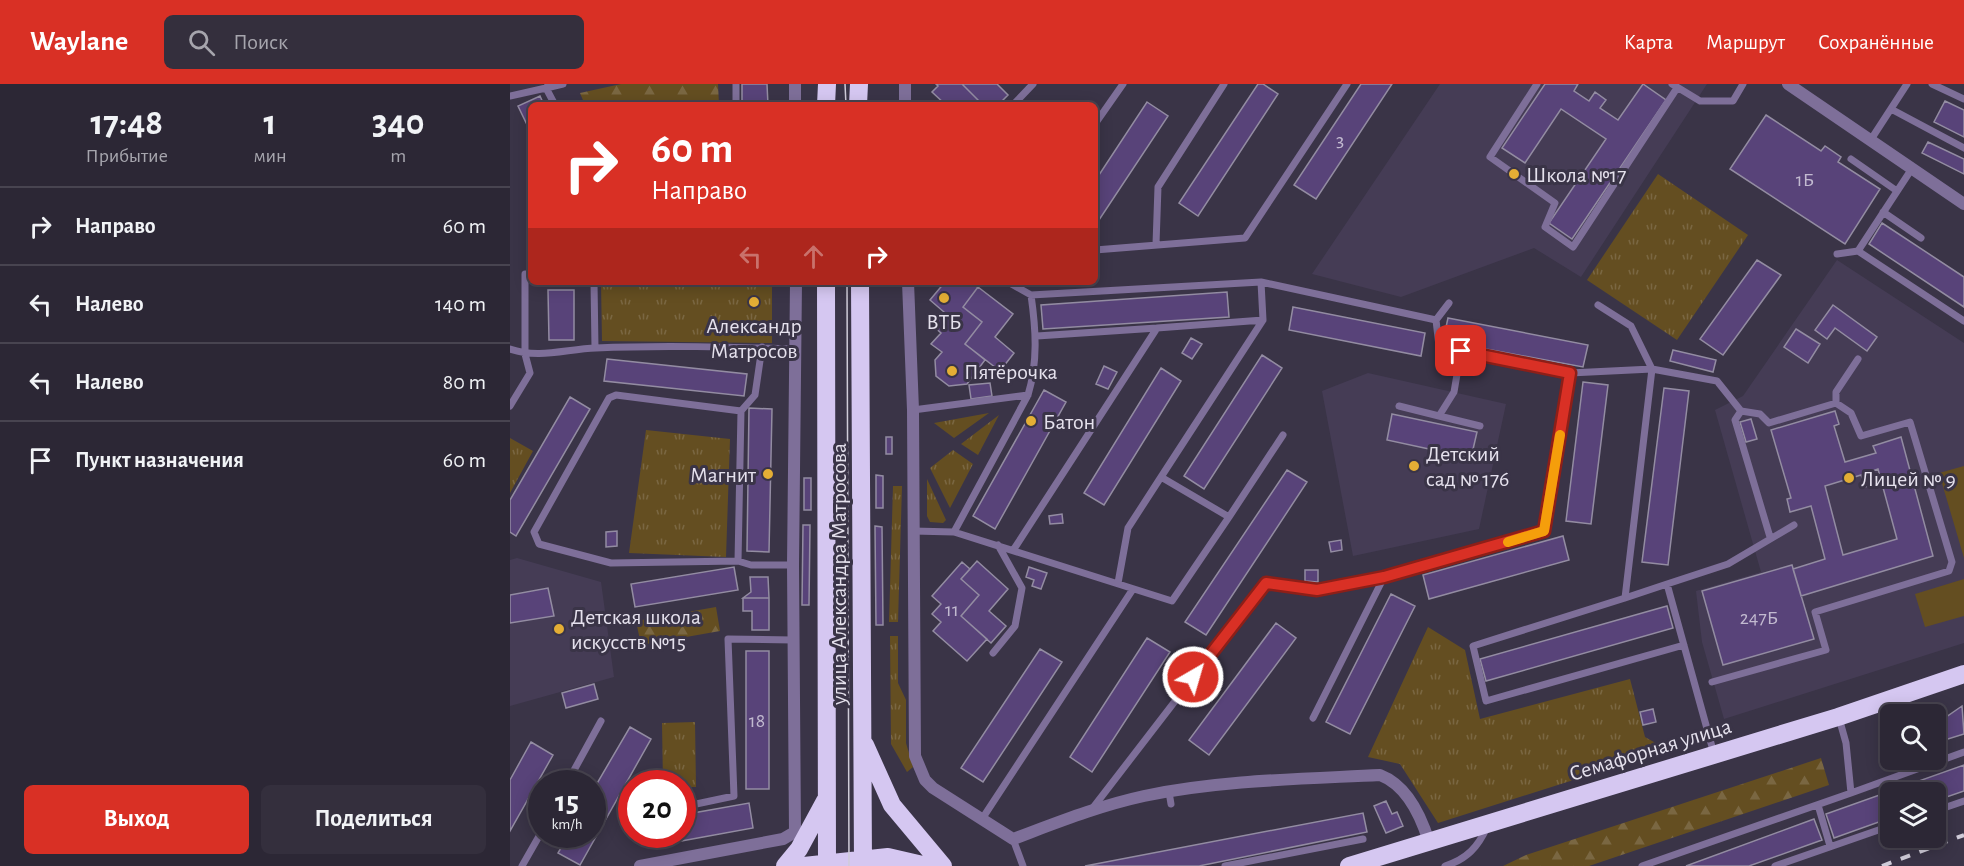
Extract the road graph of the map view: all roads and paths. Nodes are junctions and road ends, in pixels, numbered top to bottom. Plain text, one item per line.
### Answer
1 (563, 84) edge
2 (736, 84) edge
3 (795, 84) edge
4 (826, 84) edge
5 (859, 84) edge
6 (905, 84) edge
7 (1033, 84) edge
8 (1123, 84) edge
9 (1224, 84) edge
10 (1347, 84) edge
11 (1537, 84) edge
12 (1743, 84) edge
13 (1788, 84) edge
14 (1907, 84) edge
15 (1932, 84) edge
16 (548, 86) edge
17 (1675, 86) edge
18 (510, 96) edge
19 (1964, 99) edge
20 (554, 102) edge
21 (736, 102) edge
22 (795, 102) edge
23 (826, 102) edge
24 (858, 102) edge
25 (905, 102) edge
26 (1016, 102) edge
27 (1891, 109) junction
28 (1098, 120) edge
29 (1870, 141) junction
30 (1964, 148) edge
31 (1851, 159) dead end
32 (1911, 170) junction
33 (1897, 191) junction
34 (1964, 204) edge
35 (1883, 212) junction
36 (1921, 238) dead end
37 (1156, 244) junction
38 (1098, 250) edge
39 (1858, 251) junction
40 (1837, 254) dead end
41 (528, 274) edge
42 (1261, 282) junction
43 (594, 285) edge
44 (796, 285) edge
45 (826, 285) edge
46 (860, 285) edge
47 (908, 285) edge
48 (1013, 285) edge
49 (1031, 295) junction
50 (1449, 303) dead end
51 (1598, 305) dead end
52 (1263, 320) junction
53 (1436, 321) junction
54 (1964, 321) edge
55 (1157, 328) junction
56 (1037, 336) junction
57 (762, 346) junction
58 (595, 348) junction
59 (510, 349) edge
60 (797, 349) junction
61 (1461, 351) junction
62 (525, 354) junction
63 (1858, 359) dead end
64 (1652, 369) junction
65 (1570, 373) junction
66 (1028, 396) junction
67 (1836, 404) junction
68 (510, 406) edge
69 (1399, 406) dead end
70 (913, 410) junction
71 (741, 411) junction
72 (1742, 411) junction
73 (1439, 416) junction
74 (1480, 426) dead end
75 (1283, 435) dead end
76 (1161, 477) junction
77 (1229, 517) junction
78 (1794, 525) dead end
79 (913, 531) junction
80 (954, 532) junction
81 (1770, 537) junction
82 (998, 545) junction
83 (1014, 549) junction
84 (738, 561) junction
85 (793, 565) junction
86 (1384, 577) junction
87 (1118, 583) junction
88 (1667, 584) junction
89 (1133, 589) junction
90 (1625, 598) junction
91 (793, 640) junction
92 (1684, 645) junction
93 (993, 653) dead end
94 (1964, 674) edge
95 (1712, 682) dead end
96 (1838, 717) junction
97 (1312, 718) dead end
98 (601, 721) dead end
99 (862, 737) junction
100 (1964, 752) edge
101 (1714, 755) junction
102 (574, 770) edge
103 (1851, 793) junction
104 (826, 799) junction
105 (1964, 801) edge
106 (696, 804) edge
107 (1818, 805) junction
108 (1946, 807) edge
109 (1092, 809) junction
110 (982, 819) junction
111 (1488, 824) junction
112 (1880, 829) edge
113 (1364, 838) dead end
114 (1013, 839) junction
115 (1429, 842) junction
116 (1830, 846) junction
117 (532, 848) edge
118 (863, 863) edge
119 (827, 865) edge
120 (522, 866) edge
121 (640, 866) edge
122 (785, 866) edge
123 (804, 866) edge
124 (927, 866) edge
125 (943, 866) edge
126 (1023, 866) edge
127 (1225, 866) edge
128 (1349, 866) edge
129 (1445, 866) edge
130 (1642, 866) edge
131 (1775, 866) edge

1 - 16 lane
2 - 21 lane
3 - 22 street
4 - 23 highway
5 - 24 highway
6 - 25 street
7 - 26 lane
8 - 28 lane
9 - 37 lane
10 - 37 lane
11 - 17 lane
12 - 17 lane
13 - 29 street
14 - 27 lane
15 - 19 lane
16 - 18 lane
16 - 20 lane
27 - 29 lane
27 - 30 lane
29 - 32 street
31 - 33 lane
32 - 33 lane
32 - 34 street
33 - 35 lane
35 - 36 lane
35 - 39 lane
37 - 38 lane
39 - 40 lane
39 - 54 lane
41 - 62 lane
42 - 49 lane
42 - 52 lane
42 - 53 lane
43 - 58 lane
44 - 60 street
45 - 104 highway, улица Александра Матросова
46 - 99 highway, улица Александра Матросова
47 - 70 street
48 - 49 lane
49 - 56 lane
50 - 53 lane
51 - 64 lane
52 - 55 lane
52 - 76 lane
53 - 61 lane
55 - 56 lane
55 - 83 lane
56 - 66 lane
57 - 58 lane
57 - 60 lane
57 - 71 lane
58 - 62 lane
59 - 62 lane
60 - 85 street
61 - 65 lane
61 - 73 lane
62 - 68 lane
63 - 67 lane
64 - 65 lane
64 - 72 lane
64 - 90 lane
65 - 86 lane
66 - 70 lane
66 - 80 lane
67 - 72 lane
67 - 95 lane
69 - 73 lane
70 - 79 street
71 - 84 lane
71 - 84 lane
72 - 81 lane
73 - 74 lane
75 - 77 lane
76 - 77 lane
76 - 87 lane
77 - 89 lane
78 - 81 lane
79 - 80 lane
79 - 110 street
80 - 82 lane
81 - 88 lane
82 - 83 lane
82 - 93 lane
83 - 87 lane
84 - 85 lane
85 - 91 street
86 - 97 lane
86 - 109 lane
87 - 89 lane
88 - 90 lane
88 - 92 lane
89 - 110 lane
90 - 92 lane
91 - 106 lane
91 - 121 street
92 - 101 lane
94 - 96 highway, Семафорная улица
96 - 101 highway, Семафорная улица
96 - 103 lane
98 - 102 lane
99 - 118 highway, улица Александра Матросова
99 - 125 highway
100 - 103 lane
101 - 111 highway, Семафорная улица
103 - 107 lane
104 - 119 highway, улица Александра Матросова
104 - 122 highway
105 - 108 lane
107 - 116 lane
107 - 130 lane
109 - 114 street
109 - 115 street
110 - 114 street
111 - 115 highway, Семафорная улица
111 - 129 lane
112 - 116 lane
113 - 127 lane
114 - 126 lane
115 - 128 highway, Семафорная улица
116 - 131 lane
117 - 120 lane
118 - 119 highway
118 - 124 highway
119 - 123 highway

